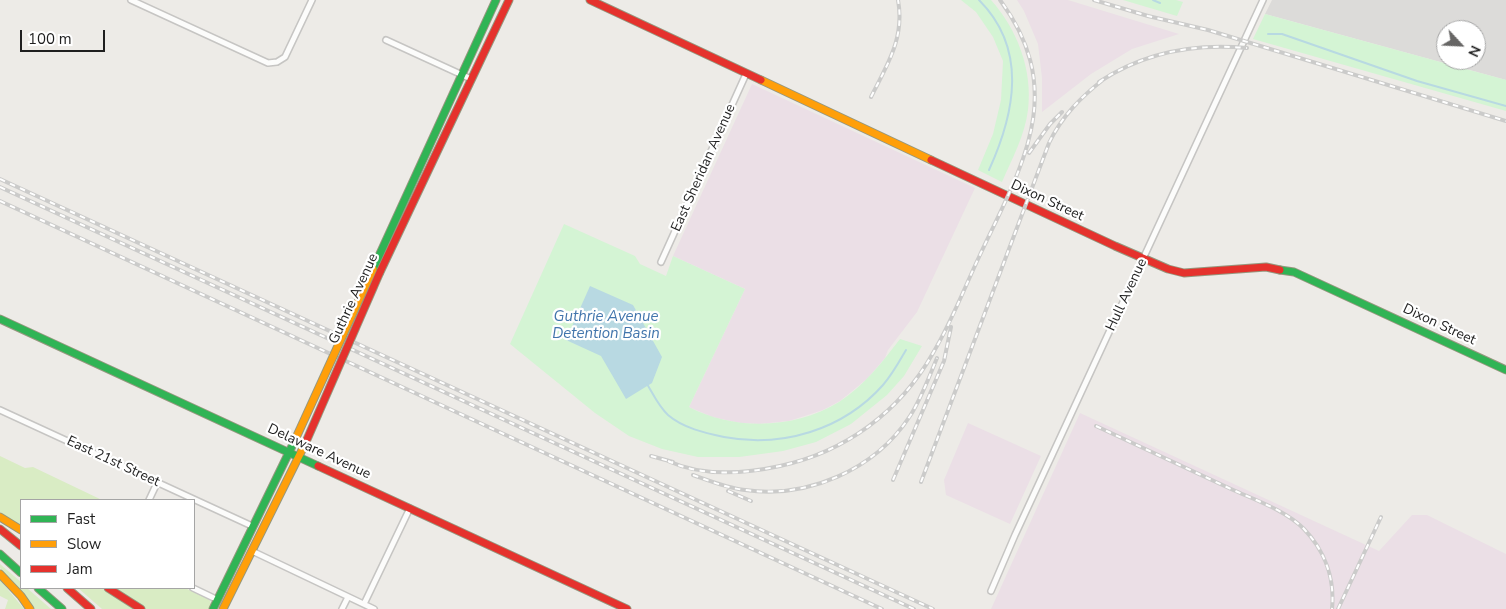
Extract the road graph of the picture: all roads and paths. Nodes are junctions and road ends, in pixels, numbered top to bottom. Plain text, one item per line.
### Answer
1 (131, 0) edge
2 (312, 0) edge
3 (496, 0) edge
4 (509, 0) edge
5 (590, 0) edge
6 (1264, 0) edge
7 (386, 40) dead end
8 (461, 74) junction
9 (746, 74) junction
10 (471, 78) junction
11 (1144, 259) junction
12 (661, 262) dead end
13 (376, 271) junction
14 (0, 319) edge
15 (1506, 370) edge
16 (0, 410) edge
17 (289, 452) junction
18 (299, 457) junction
19 (157, 483) junction
20 (149, 499) edge
21 (192, 499) edge
22 (195, 500) edge
23 (410, 508) junction
24 (0, 517) edge
25 (252, 526) junction
26 (0, 529) edge
27 (20, 529) edge
28 (20, 545) edge
29 (252, 551) junction
30 (0, 554) edge
31 (20, 572) edge
32 (0, 574) edge
33 (39, 589) edge
34 (68, 589) edge
35 (110, 589) edge
36 (195, 589) edge
37 (991, 591) dead end
38 (348, 597) junction
39 (218, 600) junction
40 (364, 604) junction
41 (30, 609) edge
42 (62, 609) edge
43 (91, 609) edge
44 (141, 609) edge
45 (214, 609) edge
46 (223, 609) edge
47 (342, 609) edge
48 (374, 609) edge
49 (627, 609) edge

1 - 2 street
3 - 8 main road, Guthrie Avenue
4 - 10 main road, Guthrie Avenue
5 - 9 main road, Dixon Street
6 - 11 street, Hull Avenue
7 - 8 street
8 - 10 street
8 - 13 main road, Guthrie Avenue
9 - 11 main road, Dixon Street
9 - 12 street, East Sheridan Avenue
10 - 13 main road, Guthrie Avenue
11 - 15 main road, Dixon Street
11 - 37 street, Hull Avenue
13 - 17 main road, Guthrie Avenue, bridge
13 - 18 main road, Guthrie Avenue, bridge
14 - 17 main road, Delaware Avenue
16 - 19 street, East 21st Street
17 - 18 main road, Delaware Avenue
17 - 25 main road, Guthrie Avenue
18 - 23 main road, Delaware Avenue
18 - 29 main road, Guthrie Avenue
19 - 20 street
19 - 21 street, East 21st Street
22 - 25 street, East 21st Street
23 - 40 street
23 - 49 main road, Delaware Avenue
24 - 27 main road
25 - 39 main road, Guthrie Avenue
26 - 28 main road
29 - 38 street
29 - 46 main road, Guthrie Avenue
30 - 31 main road
32 - 41 main road
33 - 42 main road
34 - 43 main road
35 - 44 main road
36 - 39 street
38 - 40 street
38 - 47 street
39 - 45 main road, Guthrie Avenue
40 - 48 street

